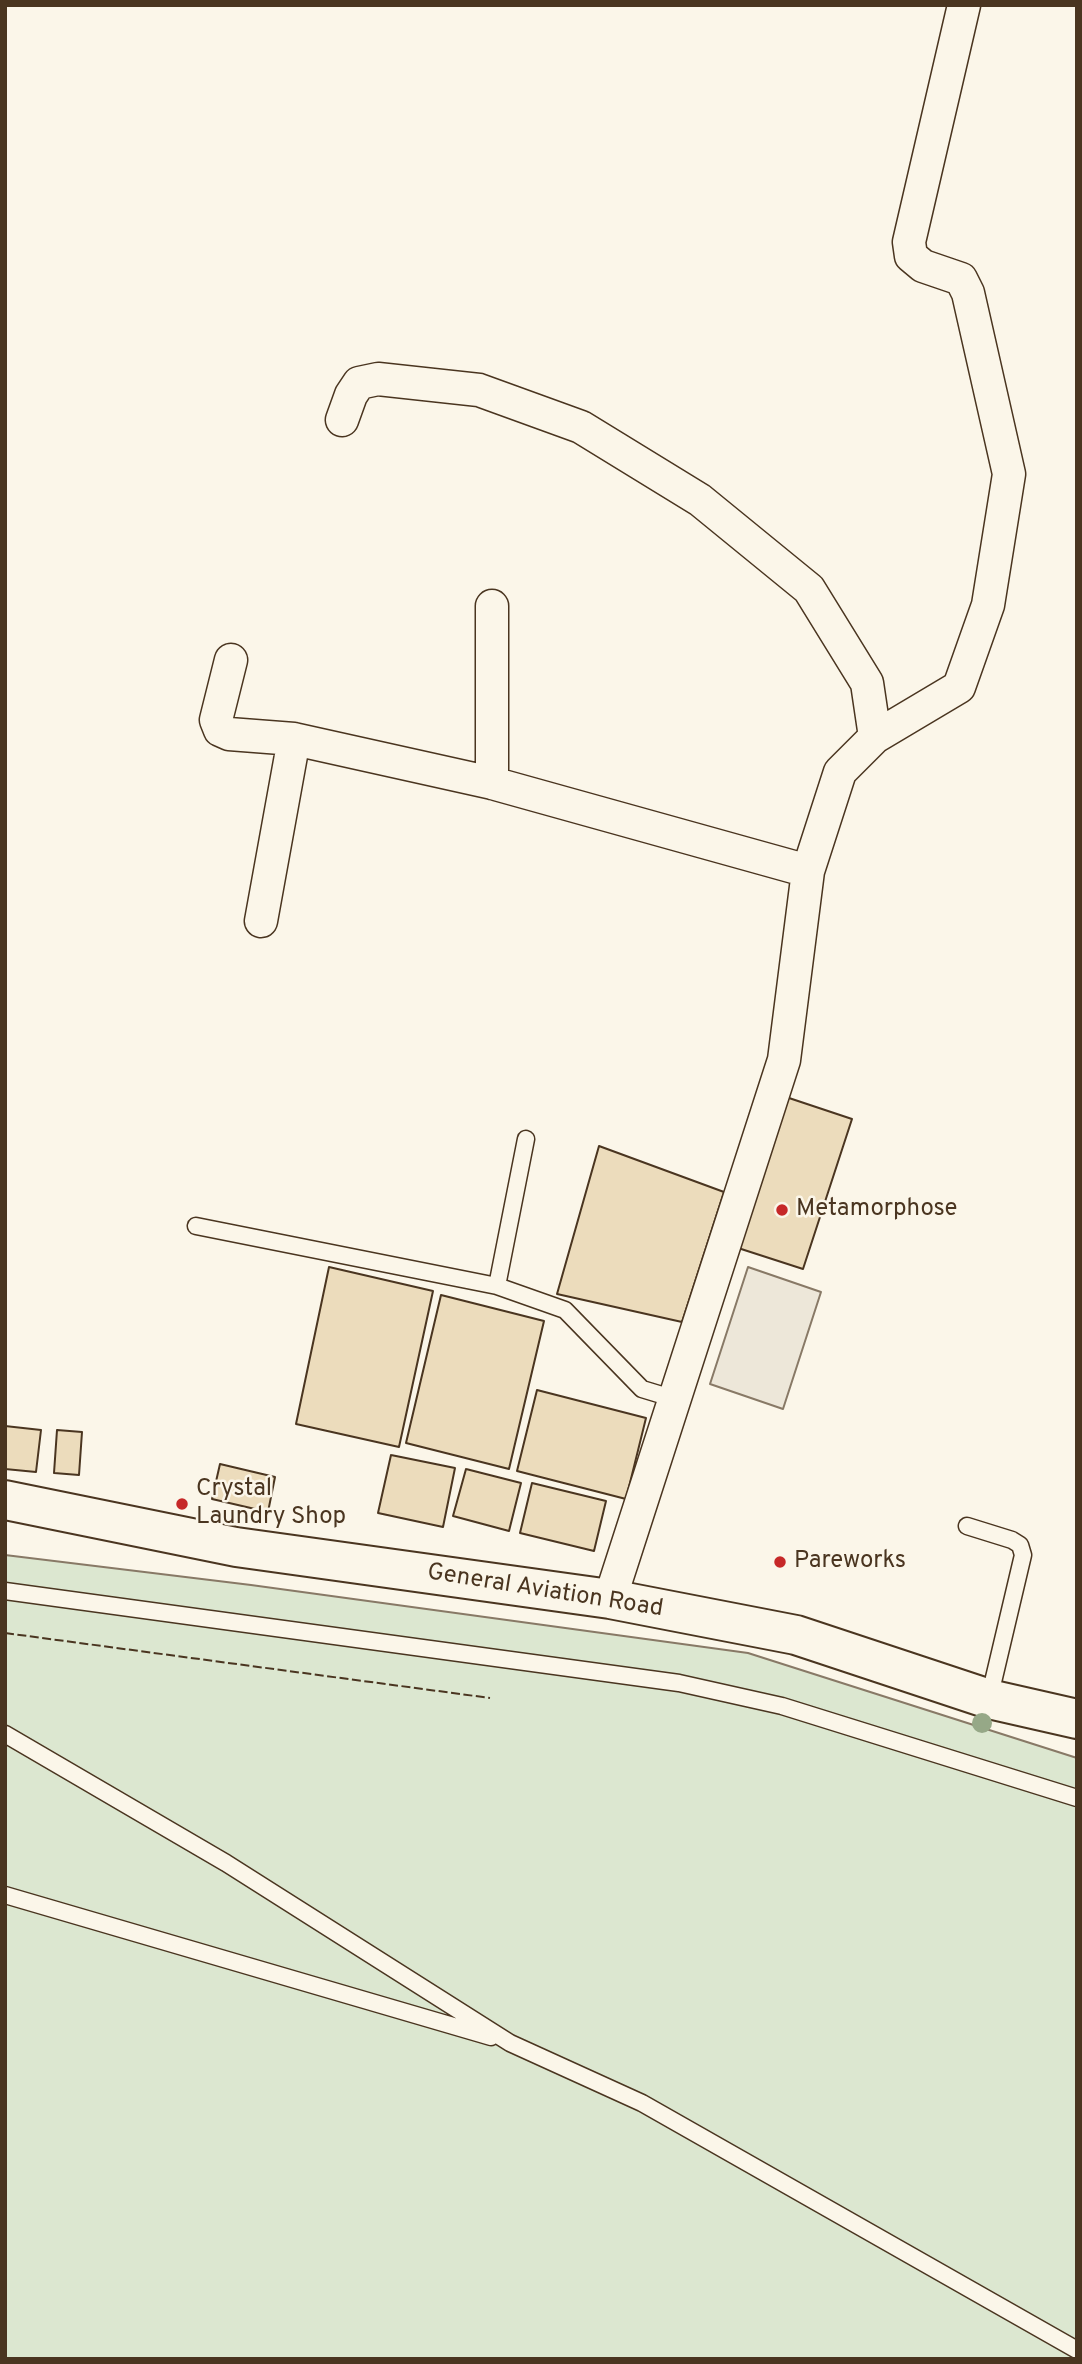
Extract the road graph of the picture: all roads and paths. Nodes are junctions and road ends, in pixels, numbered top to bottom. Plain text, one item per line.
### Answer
1 (964, 5) edge
2 (342, 420) dead end
3 (492, 606) dead end
4 (231, 660) dead end
5 (874, 737) junction
6 (294, 739) junction
7 (492, 783) junction
8 (808, 871) junction
9 (261, 921) dead end
10 (526, 1139) dead end
11 (196, 1226) dead end
12 (496, 1286) junction
13 (675, 1399) junction
14 (5, 1500) edge
15 (967, 1527) dead end
16 (5, 1591) edge
17 (610, 1599) junction
18 (989, 1699) junction
19 (1077, 1719) edge
20 (5, 1734) edge
21 (1077, 1798) edge
22 (5, 1895) edge
23 (510, 2043) junction
24 (1077, 2350) edge

1 - 5 street
2 - 5 street
3 - 7 street
4 - 6 street
5 - 8 street
6 - 7 street
6 - 9 street
7 - 8 street
8 - 13 street
10 - 12 lane
11 - 12 lane
12 - 13 lane
13 - 17 street
14 - 17 main road, General Aviation Road
15 - 18 lane
16 - 21 lane
17 - 18 main road, General Aviation Road
18 - 19 main road, General Aviation Road
20 - 23 lane
22 - 23 lane
23 - 24 lane

